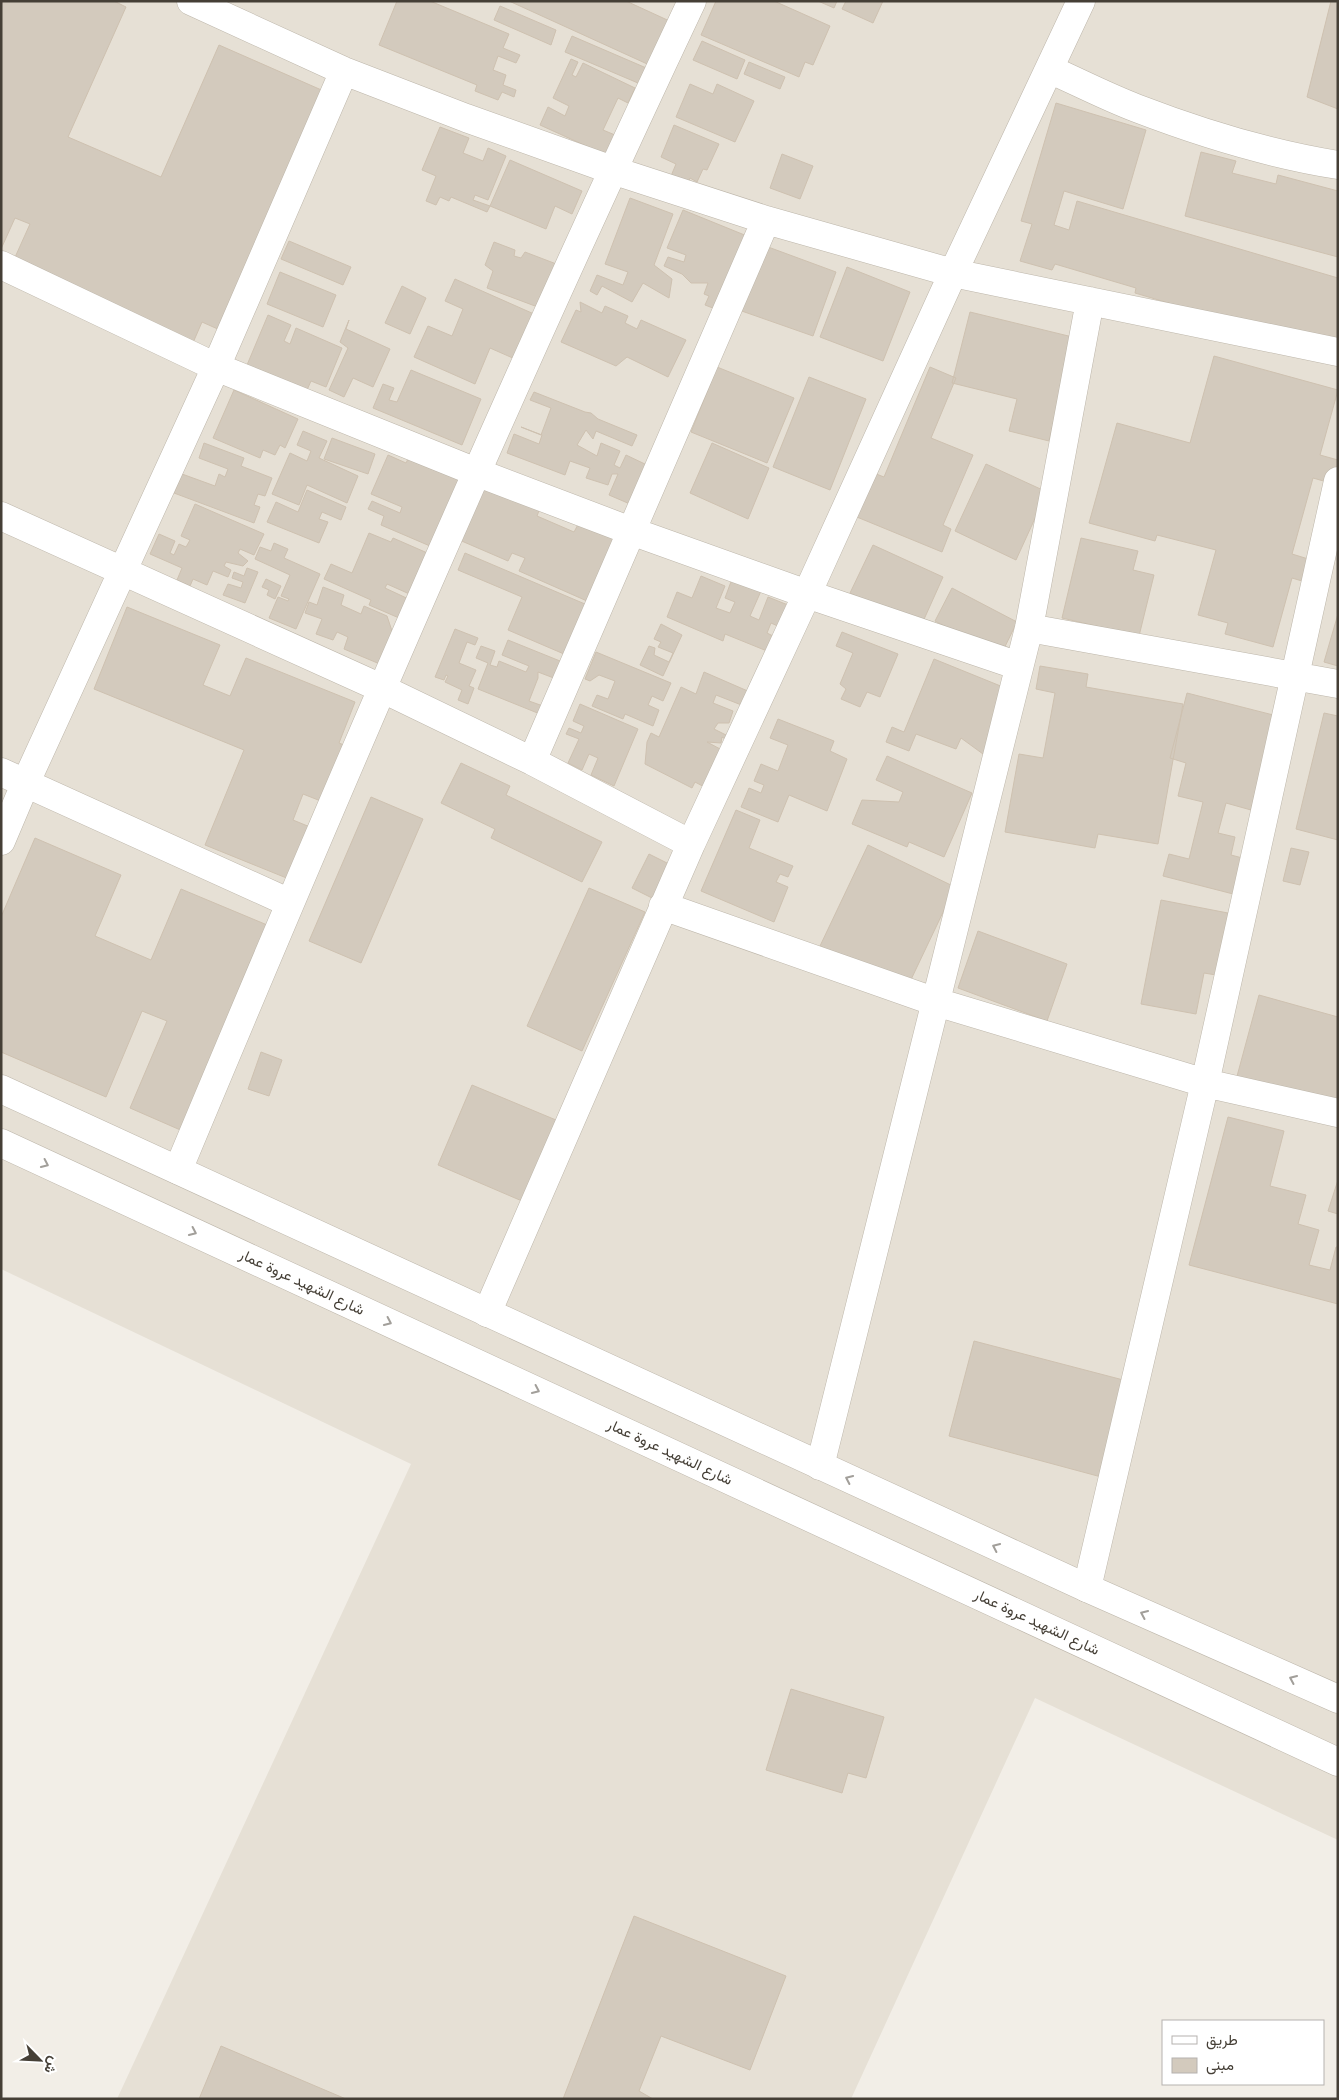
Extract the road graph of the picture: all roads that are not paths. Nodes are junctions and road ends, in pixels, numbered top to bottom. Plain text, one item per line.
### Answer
1 (191, 1) edge
2 (692, 1) edge
3 (1081, 1) edge
4 (1050, 69) junction
5 (344, 70) junction
6 (1338, 165) edge
7 (612, 170) junction
8 (766, 220) junction
9 (1, 265) edge
10 (952, 274) junction
11 (1090, 301) junction
12 (1338, 352) edge
13 (216, 367) junction
14 (476, 472) junction
15 (1338, 481) edge
16 (1, 516) edge
17 (631, 531) junction
18 (122, 572) junction
19 (807, 594) junction
20 (1029, 628) junction
21 (1020, 666) junction
22 (1294, 677) junction
23 (1338, 684) edge
24 (381, 688) junction
25 (532, 761) junction
26 (1, 772) edge
27 (26, 782) junction
28 (1, 841) edge
29 (691, 844) junction
30 (290, 903) junction
31 (663, 906) junction
32 (936, 1002) junction
33 (1205, 1083) junction
34 (1, 1089) edge
35 (1338, 1113) edge
36 (1, 1143) edge
37 (178, 1170) junction
38 (487, 1313) junction
39 (820, 1466) junction
40 (1087, 1588) junction
41 (1338, 1699) edge
42 (1338, 1762) edge

1 - 5 street
2 - 7 street
3 - 4 street
4 - 6 street
4 - 10 street
5 - 7 street
5 - 13 street
7 - 8 street
7 - 14 street
8 - 10 street
8 - 17 street
9 - 13 street
10 - 11 street
10 - 19 street
11 - 12 street
11 - 20 street
13 - 14 street
13 - 18 street
14 - 17 street
14 - 24 street
15 - 22 street
16 - 18 street
17 - 19 street
17 - 25 street
18 - 24 street
18 - 27 street
19 - 21 street
19 - 29 street
20 - 21 street
20 - 22 street
21 - 32 street
22 - 23 street
22 - 33 street
24 - 25 street
24 - 30 street
25 - 29 street
26 - 27 street
27 - 28 street
27 - 30 street
29 - 31 street
30 - 37 street
31 - 32 street
31 - 38 street
32 - 33 street
32 - 39 street
33 - 35 street
33 - 40 street
34 - 37 street
36 -> 42 street, شارع الشهيد عروة عمار
37 - 38 street
38 - 39 street
40 -> 39 street
41 -> 40 street

